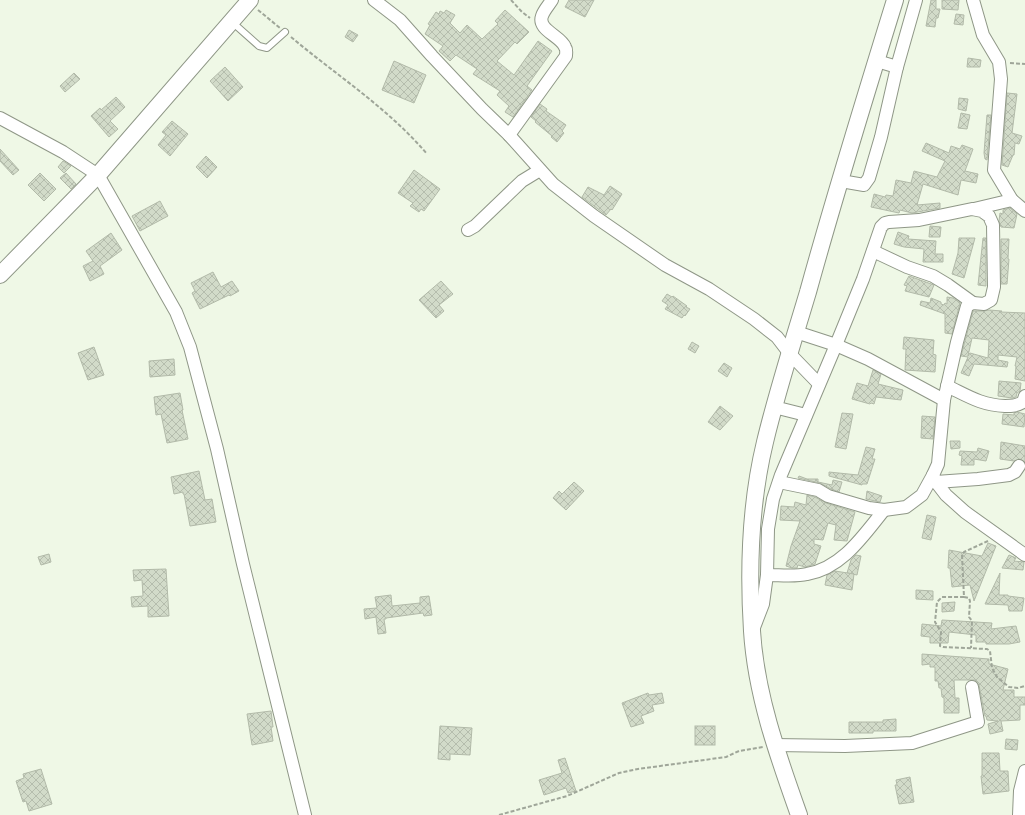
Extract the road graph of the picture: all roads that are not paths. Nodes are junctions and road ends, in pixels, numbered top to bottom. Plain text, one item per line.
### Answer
1 (374, 0) edge
2 (552, 0) edge
3 (916, 0) edge
4 (973, 0) edge
5 (891, 2) edge
6 (242, 7) edge
7 (285, 32) road end
8 (877, 61) junction
9 (897, 67) junction
10 (0, 118) edge
11 (509, 135) junction
12 (540, 170) junction
13 (98, 175) junction
14 (841, 181) junction
15 (1012, 200) junction
16 (972, 210) junction
17 (1025, 211) edge
18 (468, 230) dead end
19 (873, 251) junction
20 (0, 275) edge
21 (973, 303) junction
22 (796, 332) junction
23 (836, 345) junction
24 (790, 354) junction
25 (819, 384) junction
26 (947, 386) junction
27 (1025, 396) edge
28 (944, 400) junction
29 (774, 407) junction
30 (806, 415) junction
31 (1019, 466) dead end
32 (935, 479) junction
33 (779, 482) junction
34 (884, 510) junction
35 (1025, 556) edge
36 (767, 575) junction
37 (752, 633) junction
38 (972, 687) dead end
39 (774, 745) junction
40 (1025, 771) edge
41 (305, 815) edge
42 (799, 815) edge
43 (1019, 815) edge

1 - 11 street
2 - 11 street
3 - 9 street
4 - 15 street
5 - 8 main road
6 - 7 lane
6 - 13 main road
8 - 9 street
8 - 14 main road
9 - 14 street
10 - 13 street
11 - 12 street
12 - 18 street
12 - 24 street
13 - 20 main road
13 - 41 street
14 - 22 main road
15 - 16 street
15 - 17 street
16 - 19 street
16 - 21 street
19 - 21 street
19 - 23 street
21 - 26 street
22 - 23 street
22 - 24 main road
23 - 25 street
23 - 28 street
24 - 25 street
24 - 29 main road
25 - 30 street
26 - 27 street
26 - 28 street
28 - 32 street
29 - 30 street
29 - 37 main road
30 - 33 street
31 - 32 street
32 - 34 street
32 - 35 street
33 - 34 street
33 - 36 street
34 - 36 street
36 - 37 street
37 - 39 main road
38 - 39 street
39 - 42 main road
40 - 43 street

